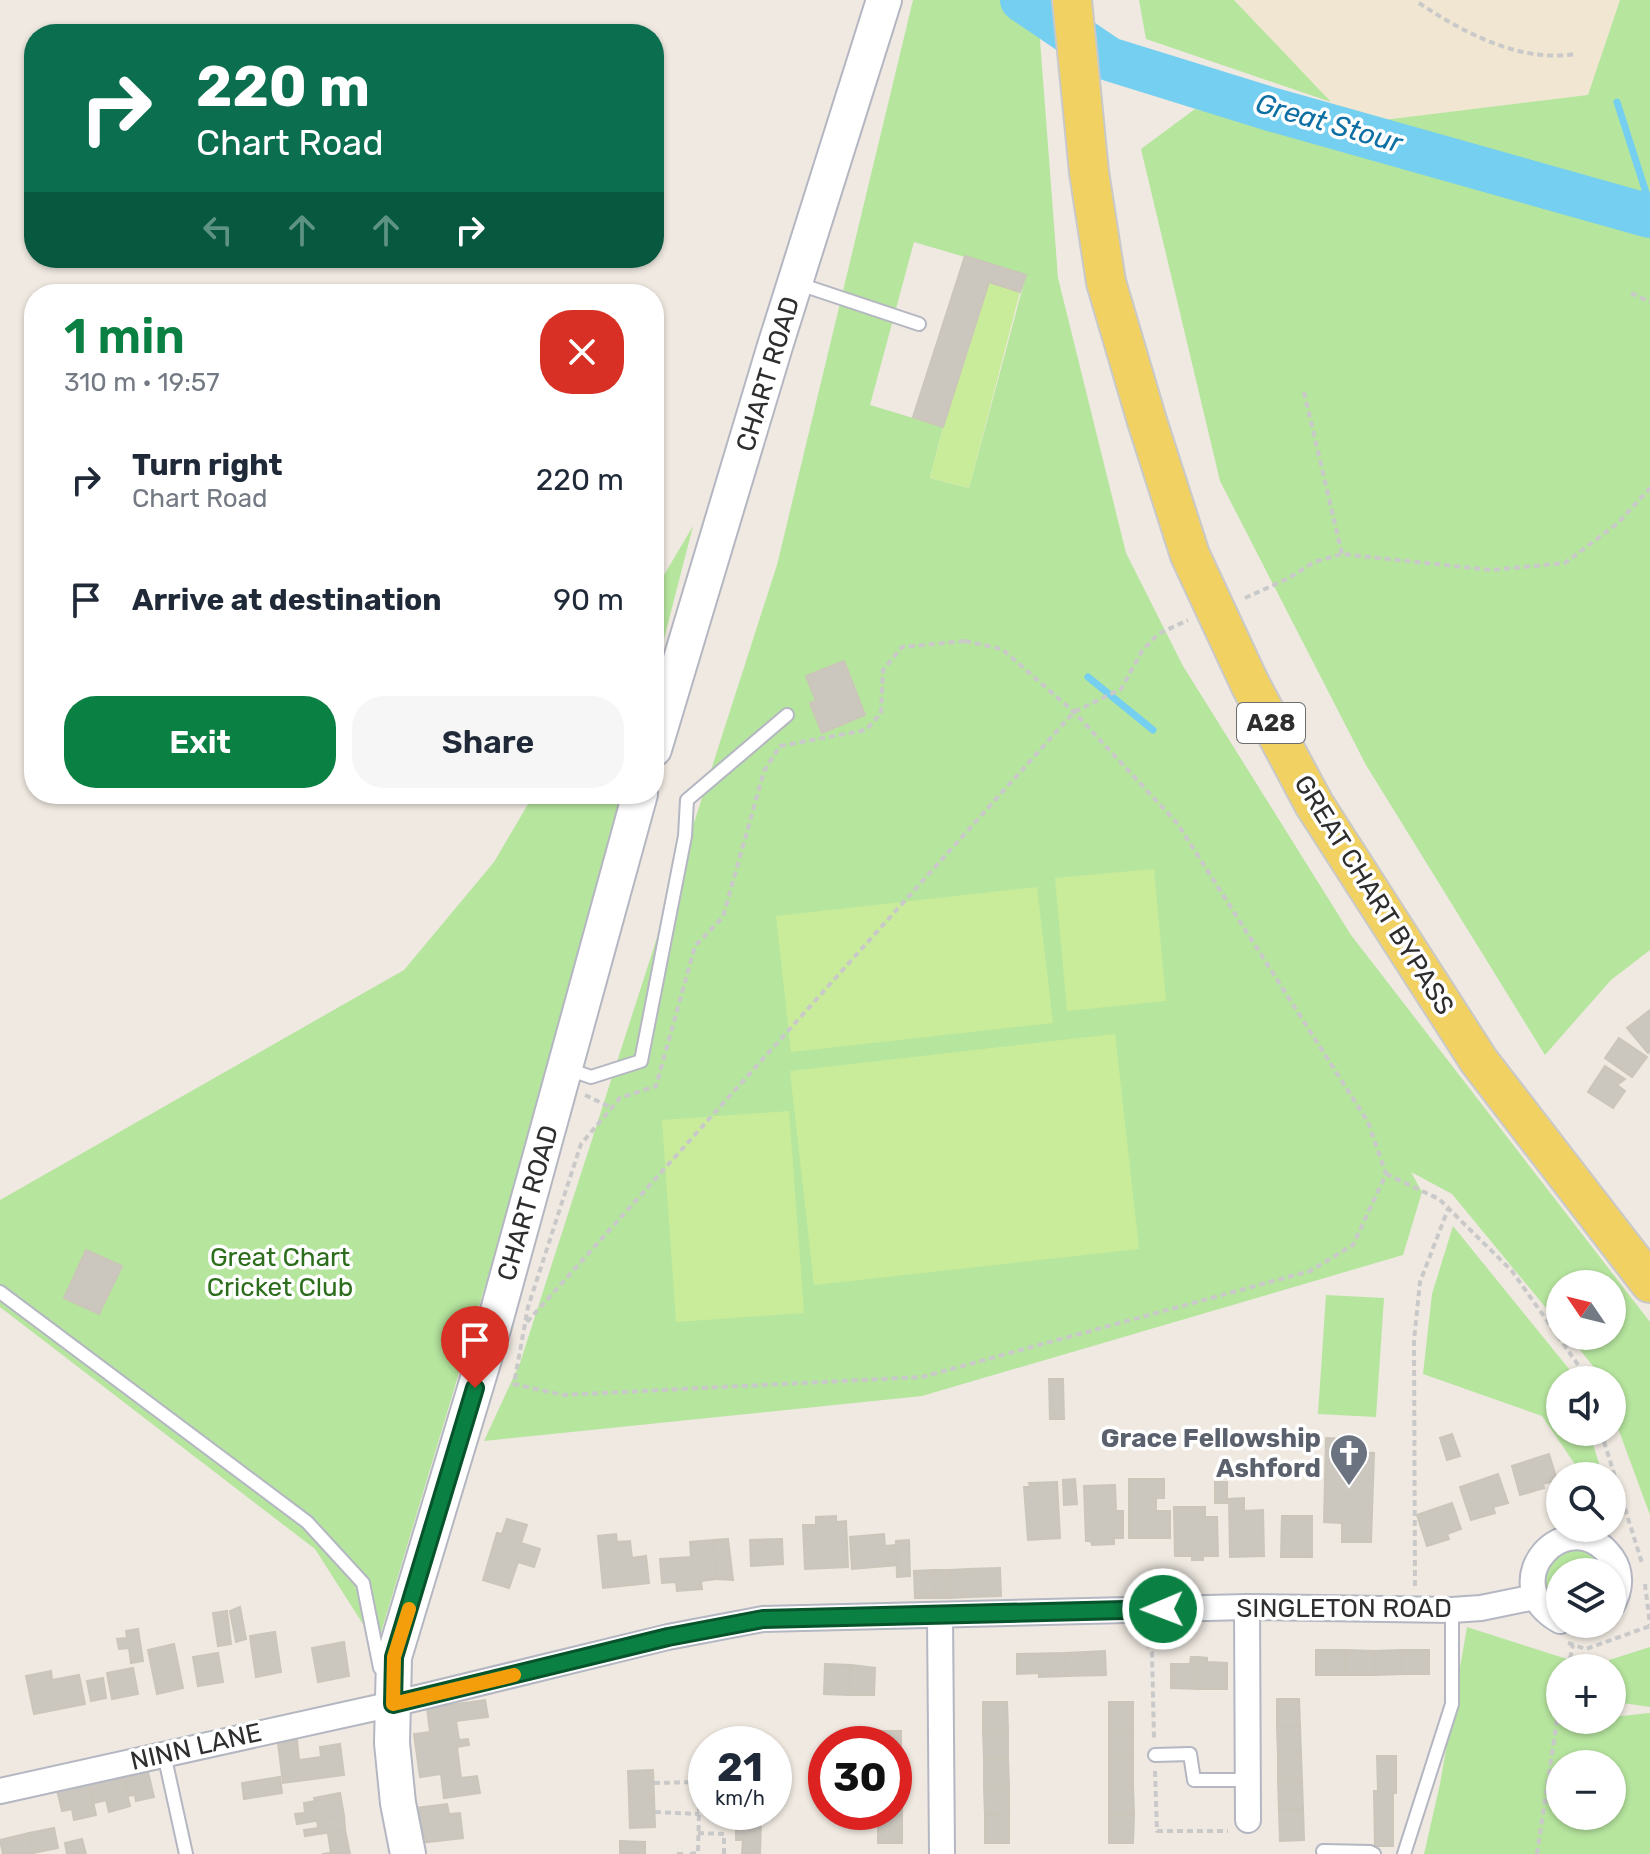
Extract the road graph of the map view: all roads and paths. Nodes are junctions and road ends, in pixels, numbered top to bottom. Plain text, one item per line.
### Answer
1 (884, 0) edge
2 (1072, 0) edge
3 (1419, 3) dead end
4 (1575, 54) dead end
5 (796, 283) junction
6 (1631, 293) dead end
7 (1650, 302) edge
8 (919, 324) dead end
9 (1304, 392) dead end
10 (1650, 488) edge
11 (1342, 554) junction
12 (1238, 601) dead end
13 (1188, 620) dead end
14 (1074, 712) junction
15 (787, 715) dead end
16 (664, 716) edge
17 (637, 804) edge
18 (565, 1068) junction
19 (1386, 1174) junction
20 (1448, 1209) junction
21 (1650, 1283) edge
22 (0, 1292) edge
23 (509, 1327) junction
24 (1579, 1366) edge
25 (1606, 1446) edge
26 (1612, 1558) edge
27 (1643, 1569) dead end
28 (1645, 1583) dead end
29 (1535, 1597) junction
30 (1247, 1607) junction
31 (1415, 1609) junction
32 (1452, 1610) junction
33 (1546, 1613) edge
34 (940, 1616) junction
35 (1650, 1625) edge
36 (1573, 1645) dead end
37 (1571, 1654) edge
38 (393, 1704) junction
39 (1555, 1734) edge
40 (164, 1754) junction
41 (1155, 1755) dead end
42 (1248, 1780) junction
43 (688, 1782) edge
44 (654, 1783) dead end
45 (0, 1791) edge
46 (655, 1812) dead end
47 (688, 1814) edge
48 (1248, 1820) dead end
49 (698, 1830) edge
50 (698, 1833) junction
51 (1323, 1851) dead end
52 (186, 1854) edge
53 (408, 1854) edge
54 (677, 1854) edge
55 (687, 1854) edge
56 (724, 1854) edge
57 (942, 1854) edge
58 (1374, 1854) edge
59 (1404, 1854) edge
60 (1537, 1854) edge

1 - 5 street, CHART ROAD
2 - 21 main road, GREAT CHART BYPASS / A28
3 - 4 path
5 - 8 lane
5 - 16 street, CHART ROAD
6 - 7 path
9 - 11 path
10 - 11 path
11 - 12 path
13 - 14 path
14 - 19 path
14 - 23 path
14 - 23 path
15 - 18 lane
17 - 18 street, CHART ROAD
18 - 23 street, CHART ROAD
19 - 20 path
19 - 23 path
20 - 24 path
20 - 31 path
22 - 38 lane
23 - 38 street, CHART ROAD
25 - 27 path
26 - 29 street
28 - 35 path
29 - 32 street, SINGLETON ROAD
29 - 33 street
30 - 31 street, SINGLETON ROAD
30 - 34 street, SINGLETON ROAD
30 - 42 street
31 - 32 street, SINGLETON ROAD
32 - 59 lane
34 - 38 street, SINGLETON ROAD
34 - 57 street
36 - 37 path
38 - 40 street, NINN LANE
38 - 53 street, CHART ROAD
39 - 60 path
40 - 45 street, NINN LANE
40 - 52 lane
41 - 42 lane
42 - 48 street
43 - 44 path
46 - 47 path
49 - 50 path
50 - 55 path
50 - 56 path
51 - 58 lane
54 - 55 path

